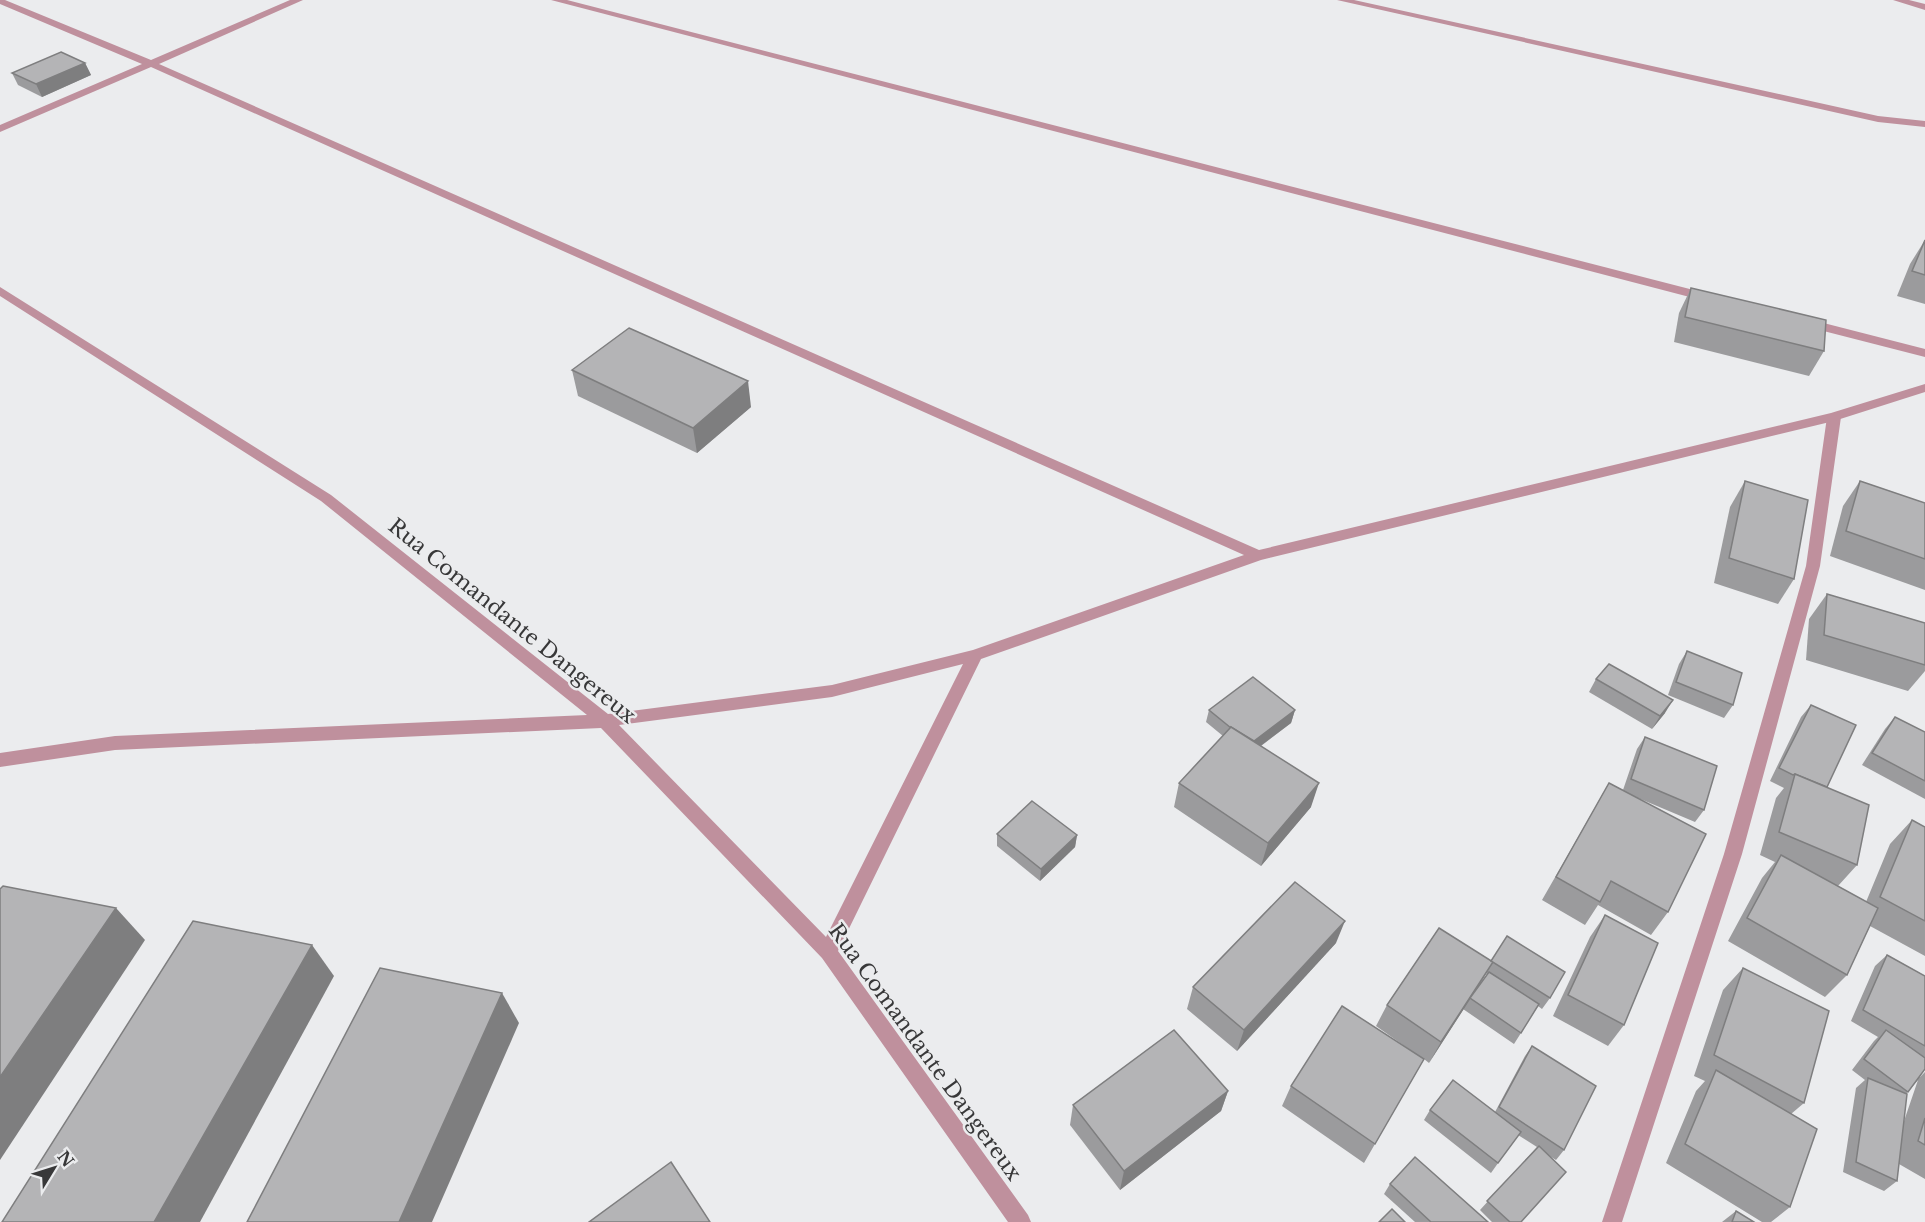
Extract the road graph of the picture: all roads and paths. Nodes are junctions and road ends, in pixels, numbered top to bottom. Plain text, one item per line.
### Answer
1 (298, 0) edge
2 (556, 0) edge
3 (1342, 0) edge
4 (1898, 0) edge
5 (0, 1) edge
6 (1925, 7) edge
7 (151, 64) junction
8 (1925, 124) edge
9 (0, 129) edge
10 (0, 291) edge
11 (1716, 299) edge
12 (1797, 320) edge
13 (1925, 353) edge
14 (1925, 388) edge
15 (1834, 417) junction
16 (1258, 555) junction
17 (975, 655) junction
18 (605, 721) junction
19 (0, 760) edge
20 (828, 952) junction
21 (1021, 1222) edge
22 (1612, 1222) edge

1 - 7 street
2 - 11 street
3 - 8 street
4 - 6 street
5 - 7 street
7 - 9 street
7 - 16 street
10 - 18 street, Rua Comandante Dangereux
12 - 13 street
14 - 15 street
15 - 16 street
15 - 22 street
16 - 17 street
17 - 18 street
17 - 20 street
18 - 19 street
18 - 20 street, Rua Comandante Dangereux
20 - 21 street, Rua Comandante Dangereux

